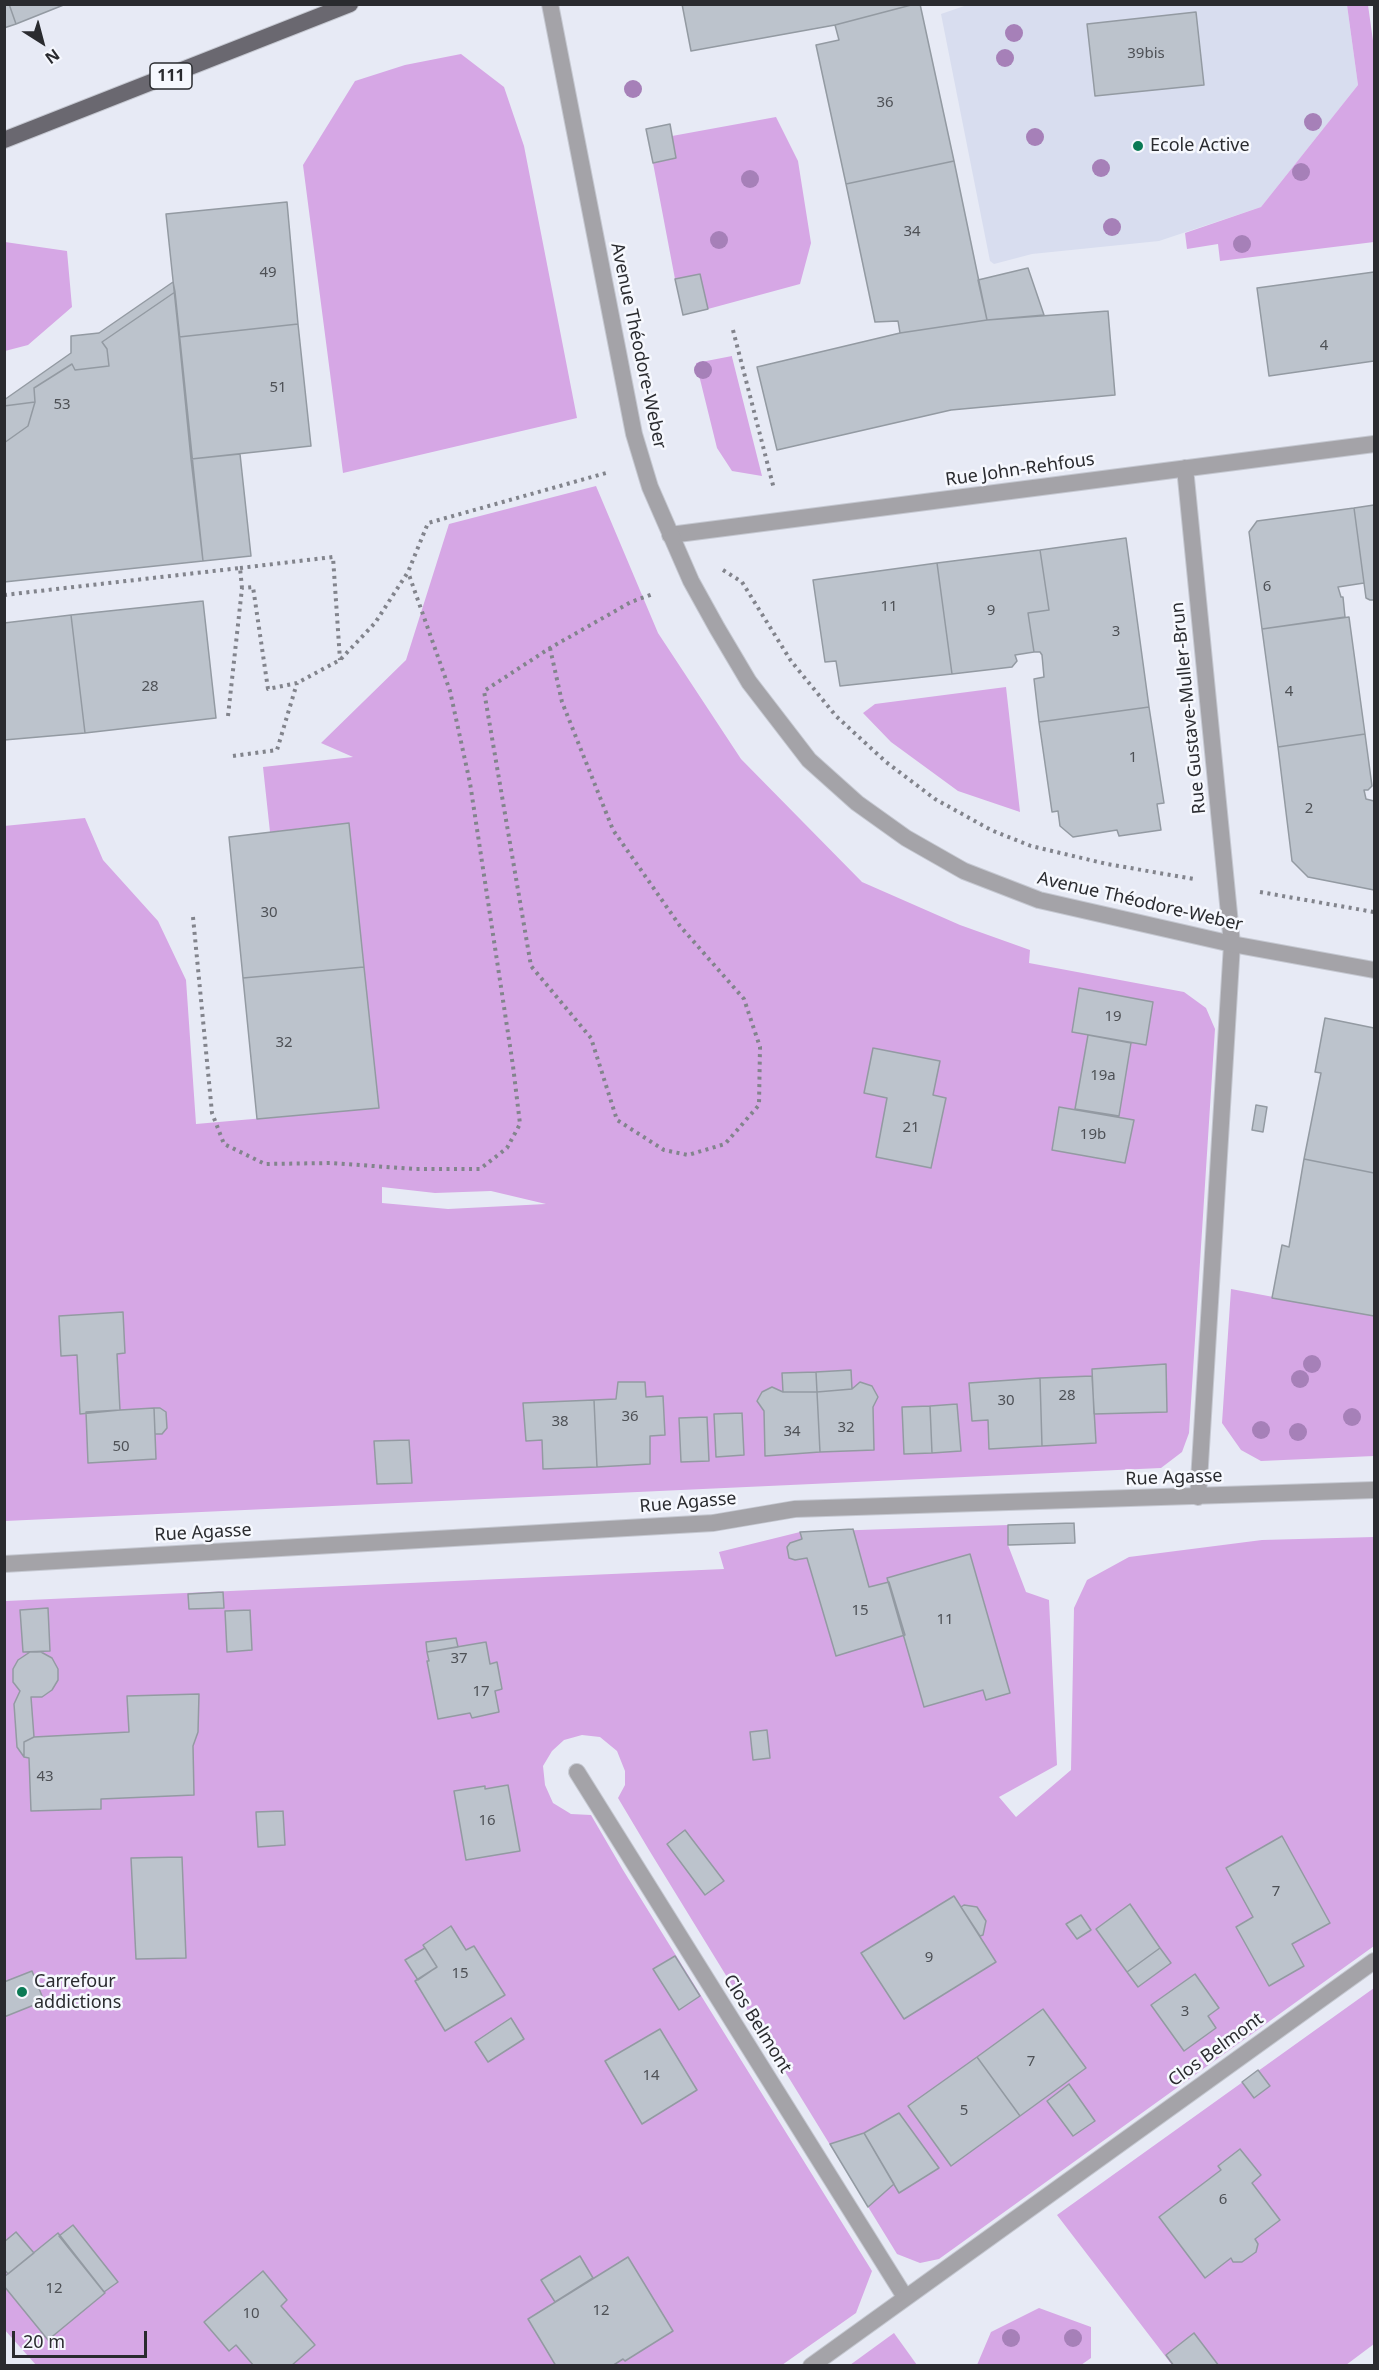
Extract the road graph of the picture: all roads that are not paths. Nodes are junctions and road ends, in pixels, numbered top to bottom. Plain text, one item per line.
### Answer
1 (350, 4) edge
2 (550, 4) edge
3 (4, 140) edge
4 (1374, 444) edge
5 (1185, 468) junction
6 (670, 535) junction
7 (1232, 944) junction
8 (1374, 970) edge
9 (1374, 1490) edge
10 (1198, 1497) junction
11 (4, 1564) edge
12 (577, 1772) dead end
13 (1374, 1960) edge
14 (905, 2296) junction
15 (811, 2366) edge

1 - 3 main road, 111
2 - 6 street, Avenue Théodore-Weber
4 - 5 street, Rue John-Rehfous
5 - 6 street, Rue John-Rehfous
5 - 7 street, Rue Gustave-Muller-Brun
6 - 7 street, Avenue Théodore-Weber
7 - 8 street, Avenue Théodore-Weber
7 - 10 street, Rue Gustave-Muller-Brun
9 - 10 street, Rue Agasse
10 - 11 street, Rue Agasse
12 - 14 street, Clos Belmont
13 - 14 street, Clos Belmont
14 - 15 street, Clos Belmont

